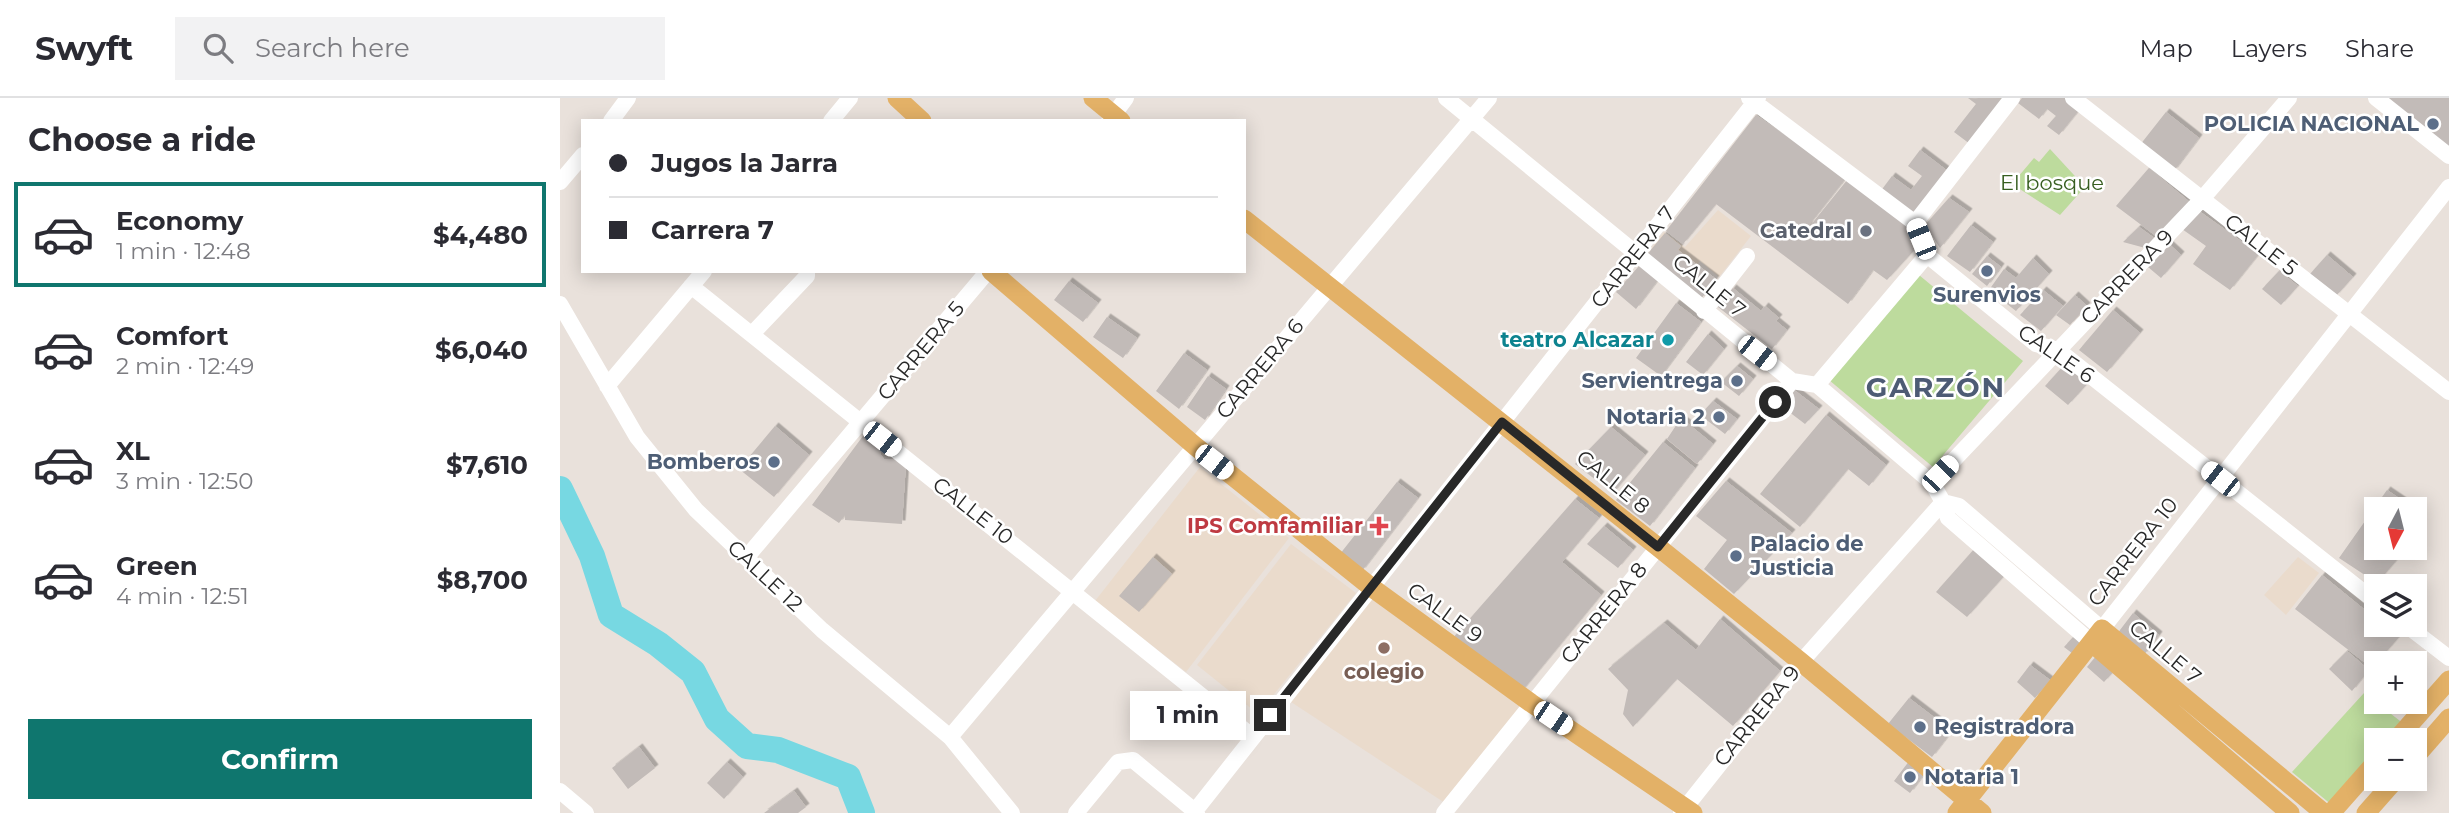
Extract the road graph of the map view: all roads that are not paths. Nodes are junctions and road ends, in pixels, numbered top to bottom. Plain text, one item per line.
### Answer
1 (627, 98) edge
2 (850, 98) edge
3 (897, 98) edge
4 (1093, 98) edge
5 (1126, 98) edge
6 (1446, 98) edge
7 (1489, 98) edge
8 (2012, 98) edge
9 (2073, 98) edge
10 (2289, 98) edge
11 (2376, 98) edge
12 (1754, 100) edge
13 (613, 119) edge
14 (833, 119) edge
15 (920, 119) edge
16 (1115, 119) edge
17 (1471, 119) junction
18 (2449, 156) edge
19 (581, 157) edge
20 (560, 182) edge
21 (2449, 187) edge
22 (2202, 199) junction
23 (1246, 221) edge
24 (1915, 223) junction
25 (1634, 255) junction
26 (1927, 255) junction
27 (1747, 256) dead end
28 (702, 273) edge
29 (808, 273) edge
30 (988, 273) edge
31 (992, 273) edge
32 (691, 286) junction
33 (1330, 287) junction
34 (560, 304) edge
35 (1704, 311) junction
36 (2350, 314) junction
37 (752, 334) junction
38 (2058, 350) junction
39 (1792, 381) junction
40 (1816, 385) junction
41 (607, 386) junction
42 (2448, 388) edge
43 (861, 422) junction
44 (1502, 422) junction
45 (1195, 446) junction
46 (2220, 479) junction
47 (1932, 483) junction
48 (1944, 502) junction
49 (1658, 547) junction
50 (746, 558) junction
51 (1371, 587) junction
52 (1073, 591) junction
53 (2364, 592) edge
54 (2097, 636) junction
55 (2421, 637) edge
56 (2449, 659) edge
57 (1801, 662) junction
58 (2449, 680) edge
59 (1531, 703) junction
60 (2449, 718) edge
61 (2407, 728) edge
62 (950, 737) junction
63 (1253, 737) junction
64 (2427, 743) edge
65 (2364, 776) edge
66 (2293, 787) junction
67 (560, 791) edge
68 (2385, 791) edge
69 (1961, 807) edge
70 (2280, 810) edge
71 (1683, 811) edge
72 (1196, 812) edge
73 (586, 813) edge
74 (1012, 813) edge
75 (1076, 813) edge
76 (1444, 813) edge
77 (1982, 813) edge
78 (2324, 813) edge
79 (2331, 813) edge
80 (2366, 813) edge

1 - 13 street
2 - 14 street
3 - 15 main road
4 - 16 main road
5 - 16 street
6 - 17 street, CALLE 7
7 - 17 street, CARRERA 6
8 - 24 street
9 - 22 street, CALLE 5
10 - 22 street, CARRERA 9
11 - 18 street
12 - 24 street
12 - 25 street, CARRERA 7
17 - 25 street, CALLE 7
17 - 33 street, CARRERA 6
19 - 20 street
21 - 36 street, CARRERA 10
22 - 36 street, CALLE 5
22 - 38 street, CARRERA 9
23 - 33 main road, CALLE 8
24 - 26 street
25 - 35 street, CALLE 7
25 - 44 street, CARRERA 7
26 - 38 street, CALLE 6
26 - 40 street
27 - 35 street
28 - 32 street
29 - 37 street
30 - 43 street, CARRERA 5
31 - 45 main road, CALLE 9
32 - 37 street, CALLE 10
32 - 41 street
33 - 44 main road, CALLE 8
33 - 45 street, CARRERA 6
34 - 41 street, CALLE 12
35 - 39 street, CALLE 7
36 - 42 street, CALLE 5
36 - 46 street, CARRERA 10
37 - 43 street, CALLE 10
38 - 46 street, CALLE 6
38 - 47 street, CARRERA 9
39 - 40 street, CALLE 7
39 - 49 street, CARRERA 8
40 - 47 street, CALLE 7
41 - 50 street, CALLE 12
43 - 50 street, CARRERA 5
43 - 52 street, CALLE 10
44 - 49 main road, CALLE 8
44 - 51 street, CARRERA 7
45 - 51 main road, CALLE 9
45 - 52 street, CARRERA 6
46 - 53 street, CALLE 6
46 - 54 street, CARRERA 10
47 - 48 street, CALLE 7
48 - 54 street, CALLE 7
48 - 57 street, CARRERA 9
49 - 57 main road, CALLE 8
49 - 59 street, CARRERA 8
50 - 62 street, CALLE 12
51 - 59 main road, CALLE 9
51 - 63 street, CARRERA 7
52 - 62 street, CARRERA 6
52 - 63 street, CALLE 10
54 - 66 main road, CALLE 7
54 - 69 main road, CARRERA 10
54 - 70 main road, CALLE 7
55 - 56 street
57 - 69 main road, CALLE 8
57 - 71 street, CARRERA 9
58 - 61 main road
59 - 71 main road, CALLE 9
59 - 76 street, CARRERA 8
60 - 64 main road
62 - 74 street, CALLE 12
63 - 72 street, CARRERA 7
65 - 79 main road
66 - 70 main road
66 - 78 main road, CALLE 7
67 - 73 street
68 - 80 main road
69 - 77 main road, CALLE 8
72 - 75 street

